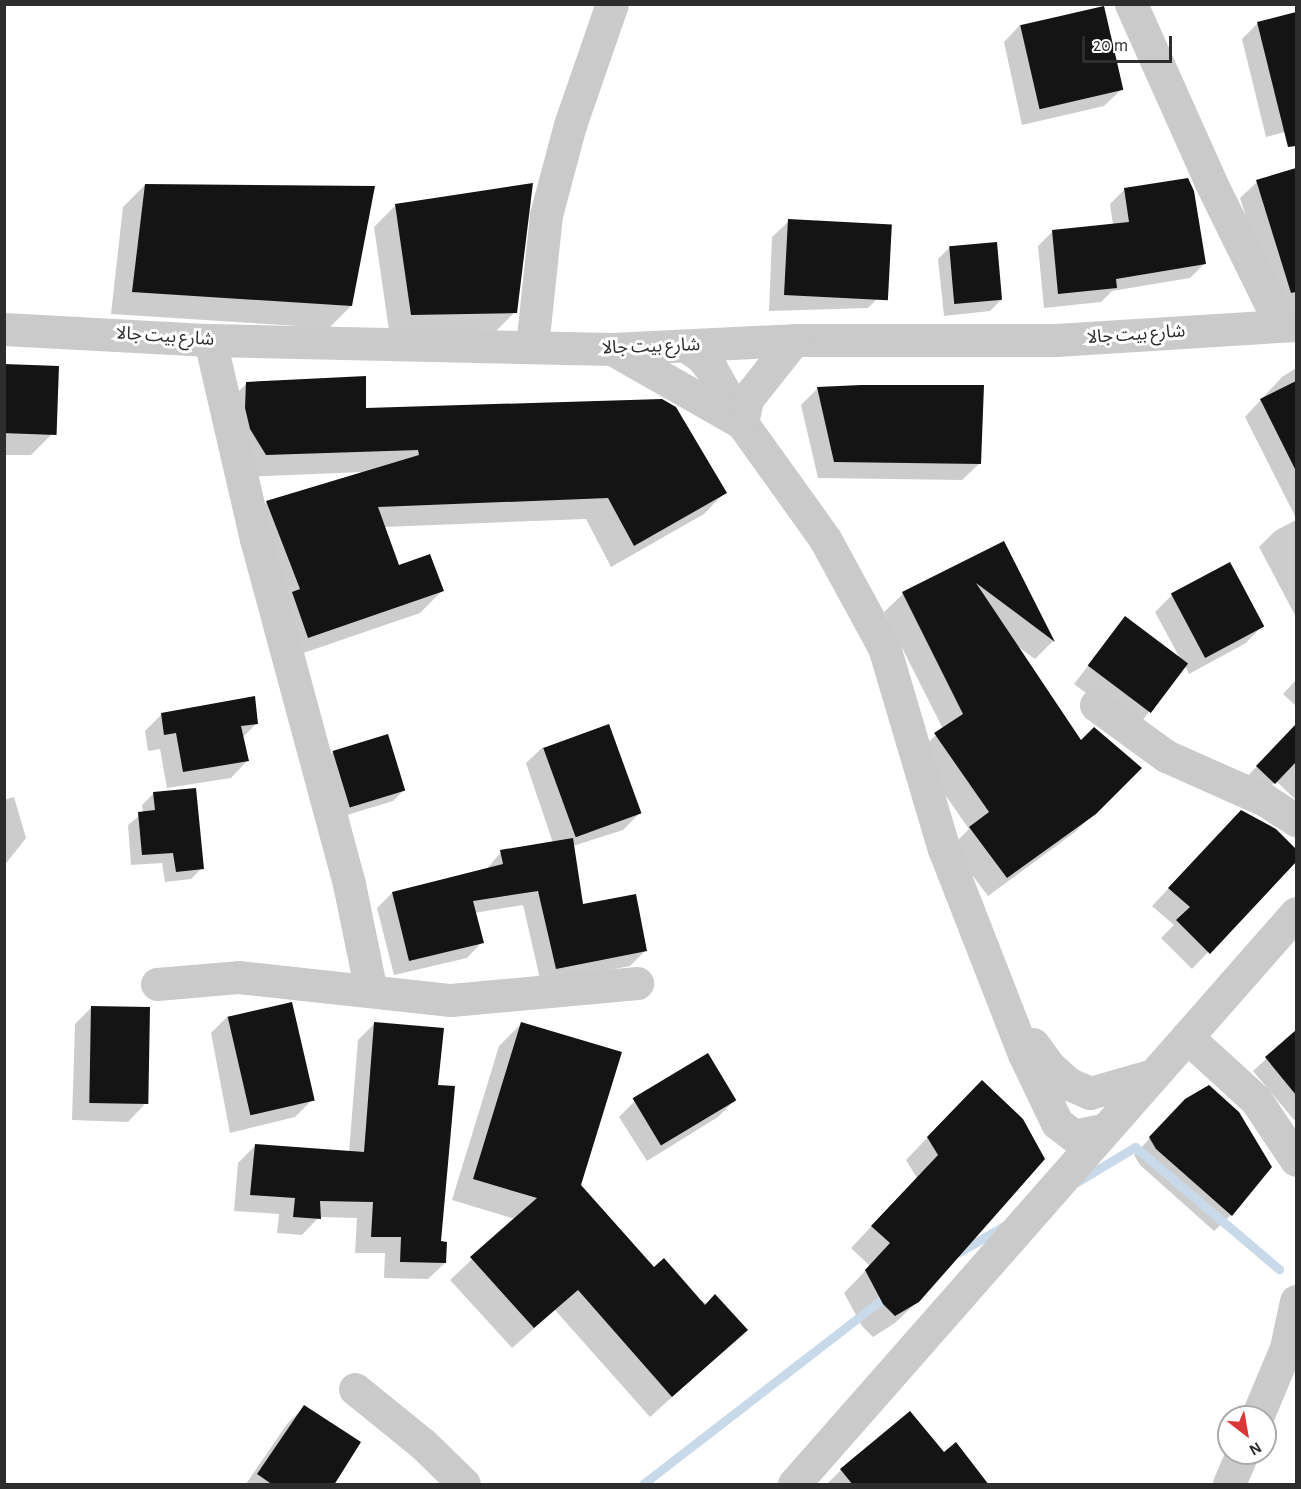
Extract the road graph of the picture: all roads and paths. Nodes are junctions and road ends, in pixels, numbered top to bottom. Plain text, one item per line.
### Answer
1 (612, 4) edge
2 (1131, 4) edge
3 (1289, 325) edge
4 (4, 329) edge
5 (210, 340) junction
6 (795, 340) junction
7 (532, 346) junction
8 (612, 349) junction
9 (720, 357) junction
10 (742, 423) junction
11 (1096, 705) dead end
12 (1296, 820) edge
13 (1296, 913) edge
14 (638, 983) dead end
15 (157, 984) dead end
16 (371, 991) junction
17 (1006, 1002) junction
18 (1187, 1037) junction
19 (1153, 1075) junction
20 (1057, 1123) junction
21 (1103, 1130) junction
22 (1296, 1160) edge
23 (1053, 1186) junction
24 (1296, 1301) edge
25 (355, 1389) dead end
26 (1262, 1405) edge
27 (1237, 1465) edge
28 (464, 1485) edge
29 (794, 1485) edge
30 (1229, 1485) edge

1 - 7 street
2 - 3 street
3 - 6 street, شارع بيت جالا
4 - 5 street, شارع بيت جالا
5 - 7 street, شارع بيت جالا
5 - 16 street
6 - 9 street, شارع بيت جالا
6 - 10 street
7 - 8 street, شارع بيت جالا
8 - 9 street, شارع بيت جالا
8 - 10 street
9 - 10 street
10 - 17 street
11 - 12 street
13 - 18 street
14 - 16 street
15 - 16 street
17 - 19 street
17 - 20 street
18 - 19 street
18 - 22 street
19 - 21 street
20 - 21 street
20 - 23 street
21 - 23 street
23 - 29 street
24 - 26 street
25 - 28 street
27 - 30 street

